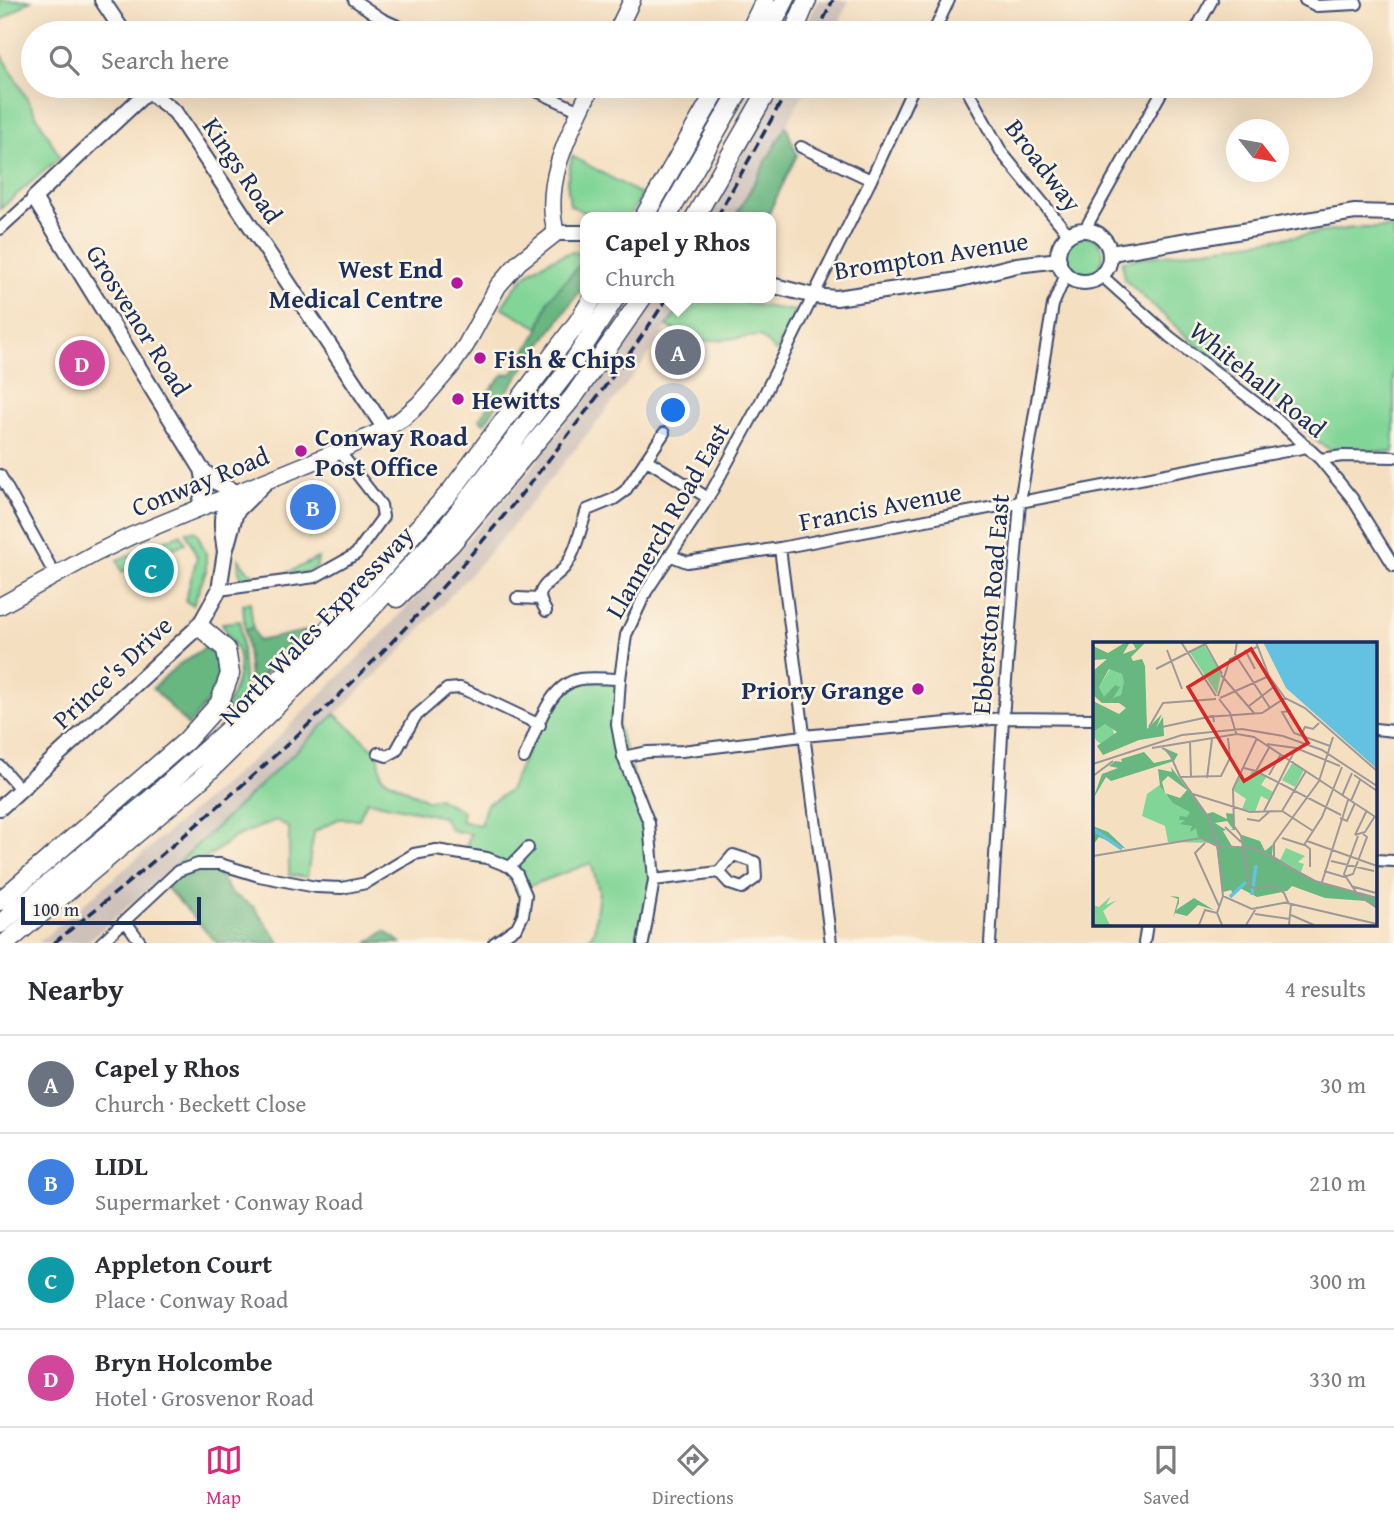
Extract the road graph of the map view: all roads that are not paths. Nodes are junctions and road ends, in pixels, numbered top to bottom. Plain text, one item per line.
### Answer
1 (102, 0) edge
2 (354, 0) edge
3 (632, 0) edge
4 (765, 0) edge
5 (785, 0) edge
6 (807, 0) edge
7 (1212, 0) edge
8 (1304, 0) edge
9 (1357, 4) dead end
10 (947, 5) edge
11 (116, 21) edge
12 (386, 21) edge
13 (622, 21) edge
14 (755, 21) edge
15 (774, 21) edge
16 (798, 21) edge
17 (939, 21) edge
18 (1201, 21) edge
19 (139, 98) edge
20 (159, 98) edge
21 (551, 98) edge
22 (586, 98) edge
23 (712, 98) edge
24 (735, 98) edge
25 (763, 98) edge
26 (908, 98) edge
27 (972, 98) edge
28 (1157, 98) edge
29 (580, 111) junction
30 (801, 147) dead end
31 (871, 180) junction
32 (34, 198) junction
33 (646, 212) edge
34 (670, 212) edge
35 (699, 212) edge
36 (1394, 213) edge
37 (0, 229) edge
38 (1085, 229) junction
39 (556, 233) junction
40 (580, 233) edge
41 (1069, 235) junction
42 (1111, 253) junction
43 (1059, 260) junction
44 (1066, 274) junction
45 (1102, 276) junction
46 (776, 286) edge
47 (814, 296) junction
48 (590, 303) edge
49 (612, 303) edge
50 (639, 303) edge
51 (386, 429) junction
52 (664, 433) dead end
53 (1307, 447) junction
54 (339, 451) junction
55 (1394, 457) edge
56 (1320, 459) junction
57 (647, 460) junction
58 (201, 468) junction
59 (0, 475) edge
60 (270, 479) junction
61 (236, 492) junction
62 (708, 498) junction
63 (1020, 502) junction
64 (198, 508) junction
65 (780, 548) junction
66 (225, 552) junction
67 (669, 555) junction
68 (1394, 566) edge
69 (55, 575) junction
70 (219, 590) junction
71 (517, 598) dead end
72 (540, 599) junction
73 (0, 606) edge
74 (546, 611) dead end
75 (198, 626) junction
76 (620, 679) junction
77 (1003, 718) junction
78 (1093, 719) edge
79 (540, 725) junction
80 (1376, 729) edge
81 (1394, 731) edge
82 (803, 736) junction
83 (378, 753) dead end
84 (623, 757) junction
85 (524, 758) dead end
86 (0, 766) edge
87 (199, 781) junction
88 (22, 790) junction
89 (0, 808) edge
90 (528, 848) dead end
91 (1376, 860) edge
92 (1394, 861) edge
93 (510, 867) junction
94 (719, 872) dead end
95 (654, 880) junction
96 (0, 901) edge
97 (126, 922) junction
98 (0, 924) edge
99 (6, 943) edge
100 (102, 943) edge
101 (141, 943) edge
102 (494, 943) edge
103 (643, 943) edge
104 (831, 943) edge
105 (990, 943) edge

1 - 11 main road
2 - 12 street
3 - 13 main road
4 - 14 highway
5 - 15 highway
6 - 16 highway
7 - 18 street
8 - 9 street
10 - 17 street
19 - 32 main road
20 - 51 main road, Kings Road
21 - 29 street
22 - 29 main road
23 - 33 highway
24 - 34 highway
25 - 35 highway
26 - 31 street, Llannerch Road East
27 - 41 street, Broadway
28 - 38 street
29 - 39 main road
30 - 31 street
31 - 47 street, Llannerch Road East
32 - 37 street
32 - 58 main road, Grosvenor Road
36 - 42 main road
38 - 41 main road
38 - 42 main road
39 - 40 main road
39 - 51 main road, Conway Road
41 - 43 main road
42 - 45 main road
43 - 44 main road
43 - 47 main road, Brompton Avenue
44 - 45 main road
44 - 63 street, Ebberston Road East
45 - 53 street, Whitehall Road
46 - 47 main road, Brompton Avenue
47 - 62 street, Llannerch Road East
48 - 98 highway, North Wales Expressway
49 - 87 highway, North Wales Expressway
50 - 87 highway
51 - 54 main road, Conway Road
52 - 57 street
53 - 56 street, Whitehall Road
53 - 63 street, Francis Avenue
54 - 60 main road, Conway Road
54 - 70 street
55 - 56 street
56 - 68 street, Whitehall Road
57 - 62 street
57 - 72 street
58 - 61 main road, Grosvenor Road
58 - 64 main road
59 - 69 street
60 - 61 main road, Conway Road
60 - 66 main road, Prince's Drive
61 - 64 main road, Conway Road
61 - 66 main road, Prince's Drive
62 - 67 street, Llannerch Road East
63 - 65 street, Francis Avenue
63 - 77 street, Ebberston Road East
64 - 69 main road, Conway Road
65 - 67 street, Francis Avenue
65 - 82 street
66 - 70 main road, Prince's Drive
67 - 76 street, Llannerch Road East
69 - 73 main road, Conway Road
70 - 75 main road, Prince's Drive
71 - 72 street
72 - 74 street
75 - 88 main road, Prince's Drive
75 - 96 highway
76 - 79 street
76 - 84 street, Llannerch Road East
77 - 78 street
77 - 82 street
77 - 105 street, Ebberston Road East
79 - 83 street
79 - 85 street
80 - 81 street
82 - 84 street
82 - 104 street
84 - 95 street, Llannerch Road East
86 - 88 street
87 - 99 highway, North Wales Expressway
88 - 89 main road, Prince's Drive
90 - 93 street
91 - 92 street
93 - 97 street
93 - 102 street
94 - 95 street
95 - 103 street, Llannerch Road East
97 - 100 street
97 - 101 street

